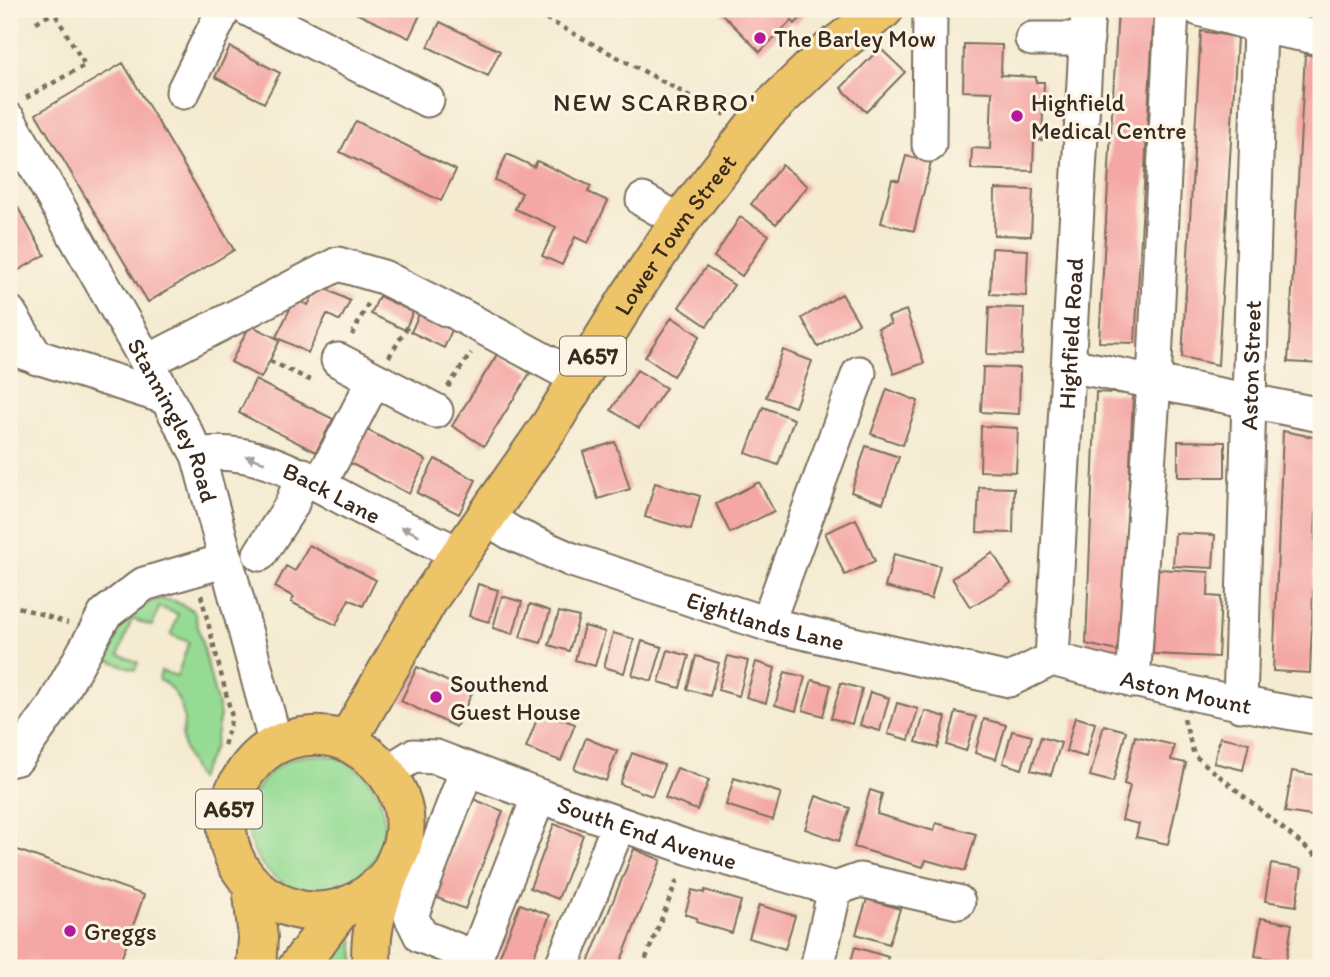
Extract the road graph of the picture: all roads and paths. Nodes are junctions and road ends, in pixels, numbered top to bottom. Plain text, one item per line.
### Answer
1 (224, 9) edge
2 (248, 9) edge
3 (528, 9) edge
4 (884, 9) edge
5 (930, 9) edge
6 (1172, 9) edge
7 (1199, 9) edge
8 (53, 11) edge
9 (36, 22) dead end
10 (1088, 24) edge
11 (1260, 26) junction
12 (1321, 38) edge
13 (1032, 39) dead end
14 (183, 92) dead end
15 (427, 100) dead end
16 (15, 111) edge
17 (750, 129) junction
18 (929, 145) dead end
19 (643, 200) dead end
20 (680, 221) junction
21 (383, 277) junction
22 (9, 312) edge
23 (455, 313) junction
24 (23, 353) edge
25 (270, 360) dead end
26 (338, 360) joint
27 (147, 362) junction
28 (1069, 365) junction
29 (859, 373) dead end
30 (579, 379) junction
31 (374, 380) junction
32 (312, 381) dead end
33 (1154, 382) junction
34 (165, 397) junction
35 (1248, 400) junction
36 (436, 411) joint
37 (1321, 415) edge
38 (198, 455) junction
39 (312, 479) junction
40 (487, 518) junction
41 (260, 554) dead end
42 (460, 554) junction
43 (227, 560) junction
44 (9, 604) edge
45 (767, 624) junction
46 (95, 632) junction
47 (1052, 659) junction
48 (1133, 681) junction
49 (1176, 691) junction
50 (1240, 705) junction
51 (1321, 718) edge
52 (347, 741) junction
53 (276, 745) junction
54 (9, 760) edge
55 (467, 769) junction
56 (387, 772) junction
57 (539, 796) junction
58 (618, 824) junction
59 (690, 848) junction
60 (1321, 860) edge
61 (390, 873) junction
62 (253, 885) junction
63 (835, 889) junction
64 (958, 902) dead end
65 (341, 909) junction
66 (256, 968) edge
67 (297, 968) edge
68 (372, 968) edge
69 (561, 968) edge
70 (642, 968) edge
71 (817, 968) edge

1 - 14 street
2 - 15 street
3 - 17 path
4 - 17 main road, Lower Town Street / A657
5 - 18 street
6 - 33 street
7 - 11 street
8 - 9 path
8 - 16 path
10 - 13 street
10 - 28 street, Highfield Road
11 - 12 street
11 - 35 street, Aston Street
16 - 27 street, Stanningley Road
17 - 20 main road, Lower Town Street / A657
19 - 20 street
20 - 30 main road, Lower Town Street / A657
21 - 23 street
21 - 26 path
21 - 27 street
22 - 24 street
23 - 30 street
23 - 31 path
23 - 36 path
24 - 34 street
25 - 32 path
26 - 31 street
27 - 34 street, Stanningley Road
28 - 33 street
28 - 47 street, Highfield Road
29 - 45 street
30 - 40 main road, Lower Town Street / A657
31 - 36 street
31 - 39 street
33 - 35 street
33 - 48 street
34 - 38 street, Stanningley Road
35 - 37 street
35 - 50 street, Aston Street
39 -> 38 street, Back Lane
38 - 43 street, Stanningley Road
39 - 41 street
42 -> 39 street, Back Lane
40 - 42 main road, Lower Town Street / A657
40 - 45 street, Eightlands Lane
42 - 52 main road, Lower Town Street / A657
43 - 46 street
43 - 53 street, Stanningley Road
44 - 46 path
45 - 47 street, Eightlands Lane
46 - 54 street
47 - 48 street, Aston Mount
48 - 49 street, Aston Mount
49 - 50 street, Aston Mount
49 - 60 path
50 - 51 street, Aston Mount
52 - 53 main road, A657
52 - 56 main road, A657
53 - 62 main road, A657
55 - 56 street, South End Avenue
55 - 57 street, South End Avenue
55 - 57 street
56 - 61 main road, A657
57 - 58 street, South End Avenue
58 - 59 street, South End Avenue
58 - 69 street
59 - 63 street, South End Avenue
59 - 70 path
61 - 65 main road, A657
61 - 68 main road
62 - 65 main road, A657
62 - 66 main road
63 - 64 street
63 - 71 street
65 - 67 main road, A657

